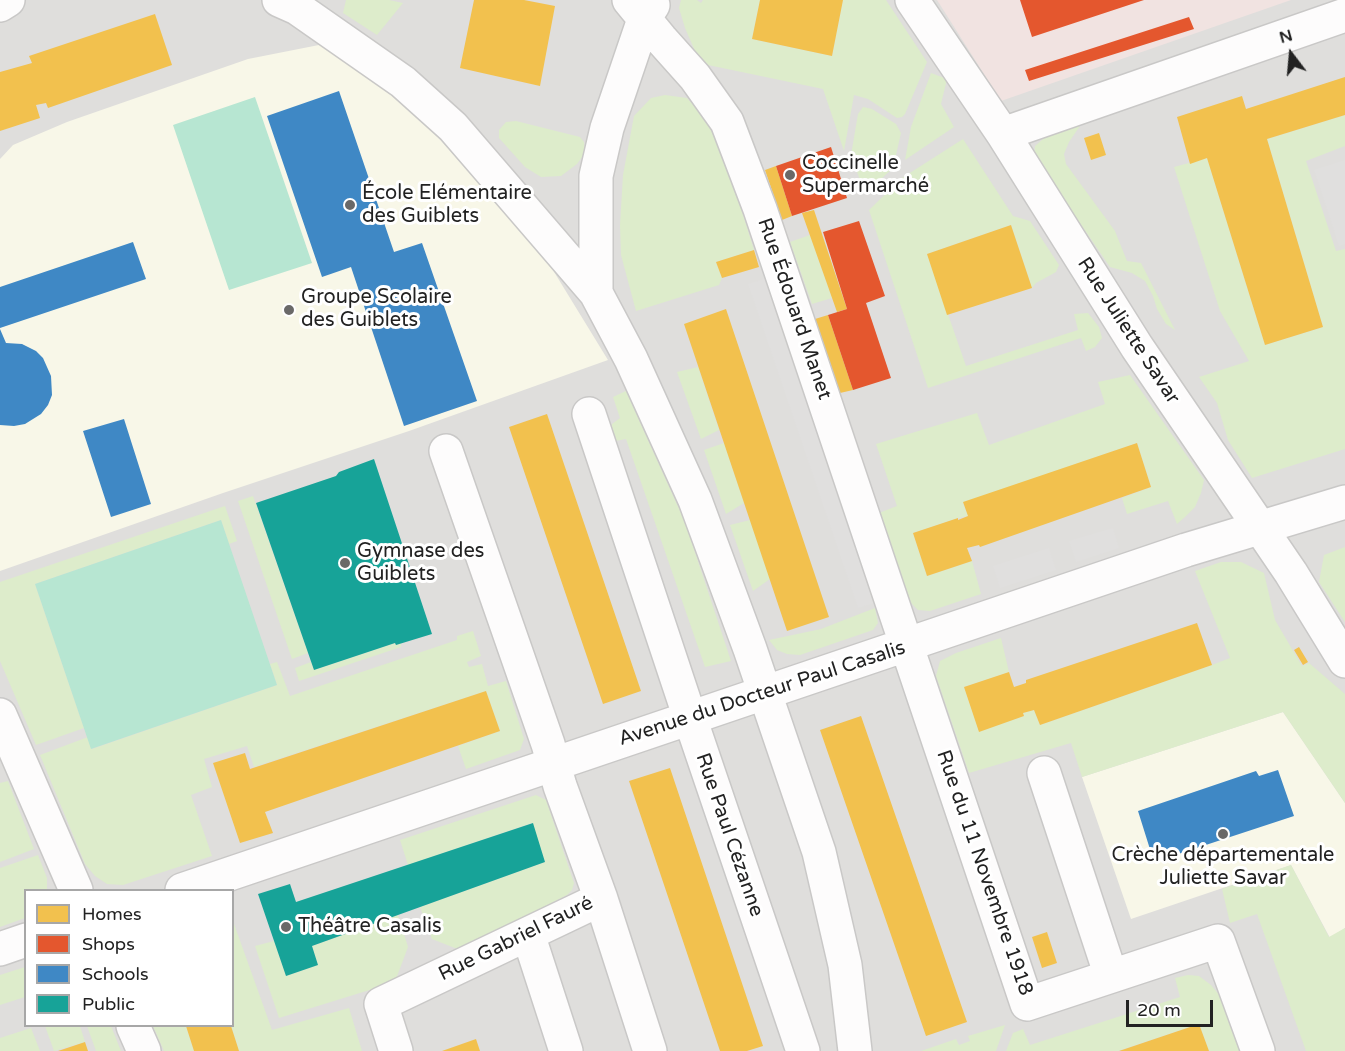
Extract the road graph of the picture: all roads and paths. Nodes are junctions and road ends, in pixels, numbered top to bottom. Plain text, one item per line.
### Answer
1 (8, 0) edge
2 (279, 0) edge
3 (912, 0) edge
4 (0, 5) edge
5 (643, 6) edge
6 (1345, 15) edge
7 (1003, 134) junction
8 (596, 293) junction
9 (590, 414) dead end
10 (446, 451) dead end
11 (1345, 502) edge
12 (1260, 527) junction
13 (908, 645) junction
14 (1345, 661) edge
15 (765, 693) junction
16 (0, 715) edge
17 (690, 718) junction
18 (554, 764) junction
19 (1044, 773) dead end
20 (75, 889) edge
21 (188, 889) edge
22 (601, 898) junction
23 (528, 934) junction
24 (24, 941) edge
25 (0, 949) edge
26 (1111, 976) junction
27 (133, 1027) edge
28 (144, 1051) edge
29 (396, 1051) edge
30 (566, 1051) edge
31 (650, 1051) edge
32 (803, 1051) edge
33 (855, 1051) edge
34 (1258, 1051) edge

1 - 4 street
2 - 8 street
3 - 7 street, Rue Juliette Savar
5 - 8 street
5 - 13 street, Rue Édouard Manet
6 - 7 street
7 - 12 street, Rue Juliette Savar
8 - 15 street
9 - 17 street, Rue Paul Cézanne
10 - 18 street, Rue Gabriel Fauré
11 - 12 street, Avenue du Docteur Paul Casalis
12 - 13 street, Avenue du Docteur Paul Casalis
12 - 14 street, Rue Juliette Savar
13 - 15 street, Avenue du Docteur Paul Casalis
13 - 26 street, Rue du 11 Novembre 1918
15 - 17 street, Avenue du Docteur Paul Casalis
15 - 33 street
16 - 20 street
17 - 18 street, Avenue du Docteur Paul Casalis
17 - 32 street, Rue Paul Cézanne
18 - 21 street, Avenue du Docteur Paul Casalis
18 - 22 street, Rue Gabriel Fauré
19 - 26 street
22 - 23 street, Rue Gabriel Fauré
22 - 31 street
23 - 29 street, Rue Gabriel Fauré
23 - 30 street
24 - 25 street
26 - 34 street, Rue du 11 Novembre 1918
27 - 28 street

